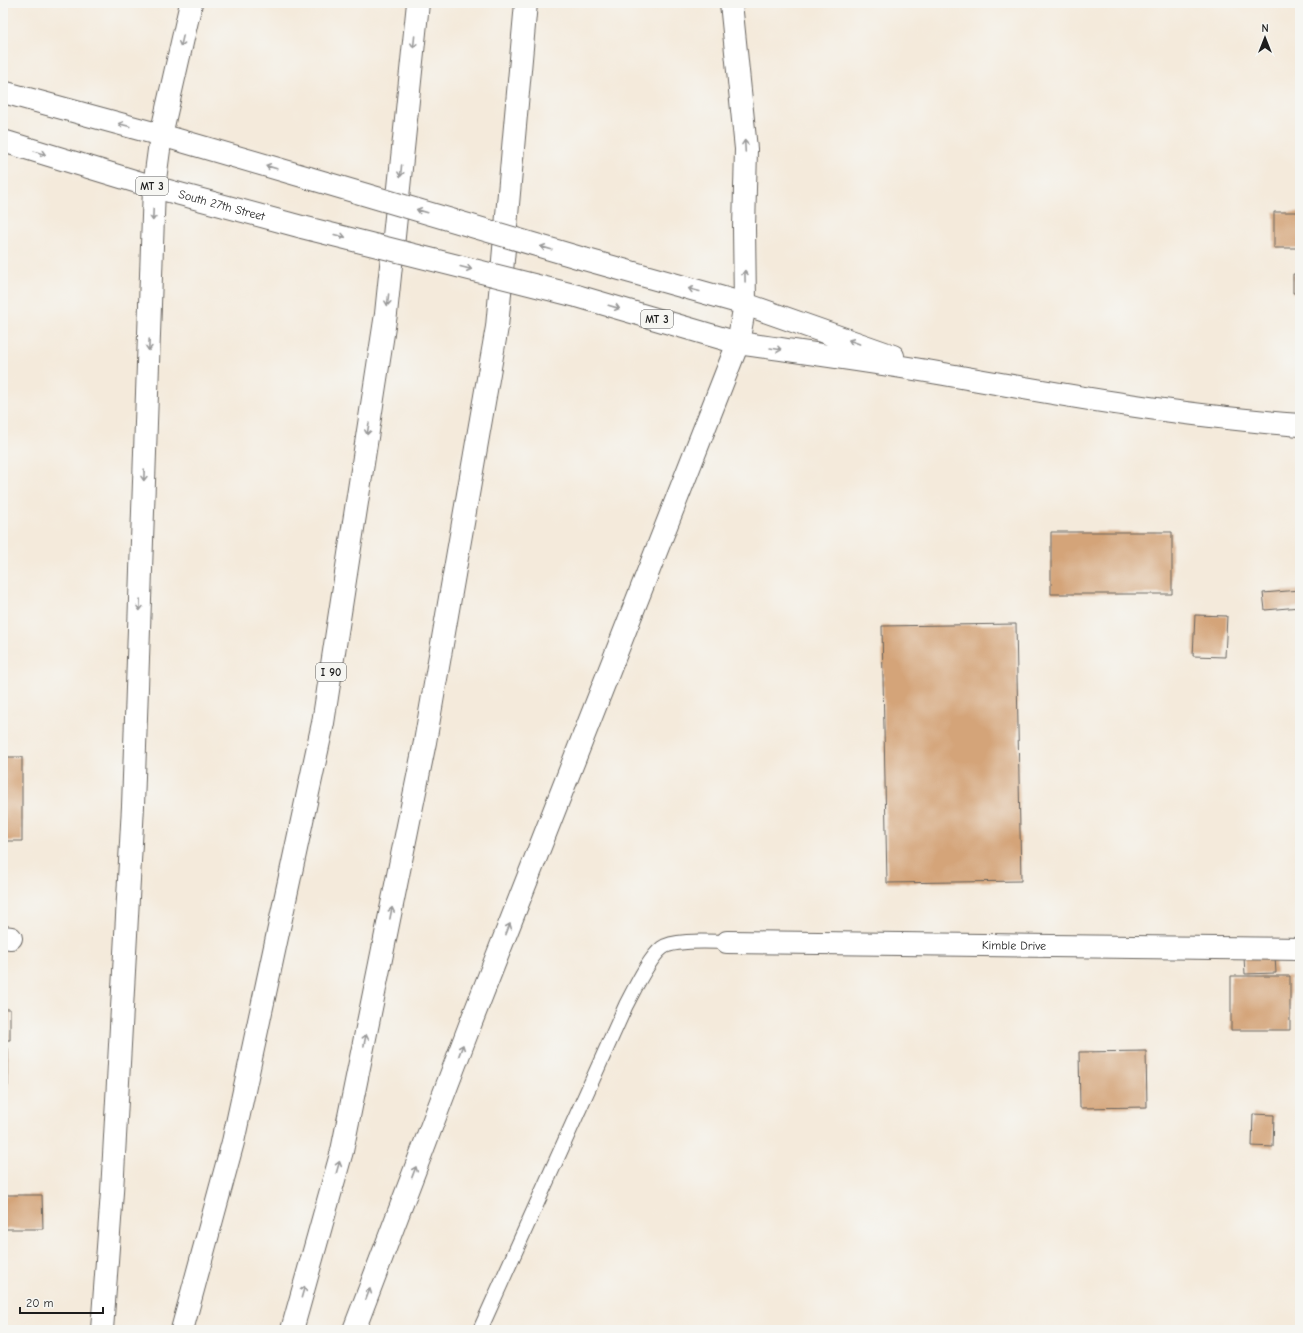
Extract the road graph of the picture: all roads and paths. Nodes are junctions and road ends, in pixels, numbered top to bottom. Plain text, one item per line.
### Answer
1 (191, 3) edge
2 (418, 3) edge
3 (526, 3) edge
4 (731, 3) edge
5 (3, 92) edge
6 (161, 135) junction
7 (3, 141) edge
8 (154, 187) junction
9 (745, 304) junction
10 (738, 343) junction
11 (944, 374) junction
12 (1300, 425) edge
13 (727, 942) joint
14 (1300, 949) edge
15 (102, 1330) edge
16 (182, 1330) edge
17 (292, 1330) edge
18 (354, 1330) edge
19 (480, 1330) edge

1 -> 6 main road
2 -> 16 main road, I 90
17 -> 3 main road
9 -> 4 main road
6 -> 5 main road
6 - 8 main road
9 -> 6 main road, bridge
7 -> 8 main road, South 27th Street / MT 3
8 -> 10 main road, South 27th Street / MT 3, bridge
8 -> 15 main road
9 - 10 main road
11 -> 9 main road
10 -> 11 main road
18 -> 10 main road
11 - 12 main road
13 - 14 main road, Kimble Drive
13 - 19 lane

